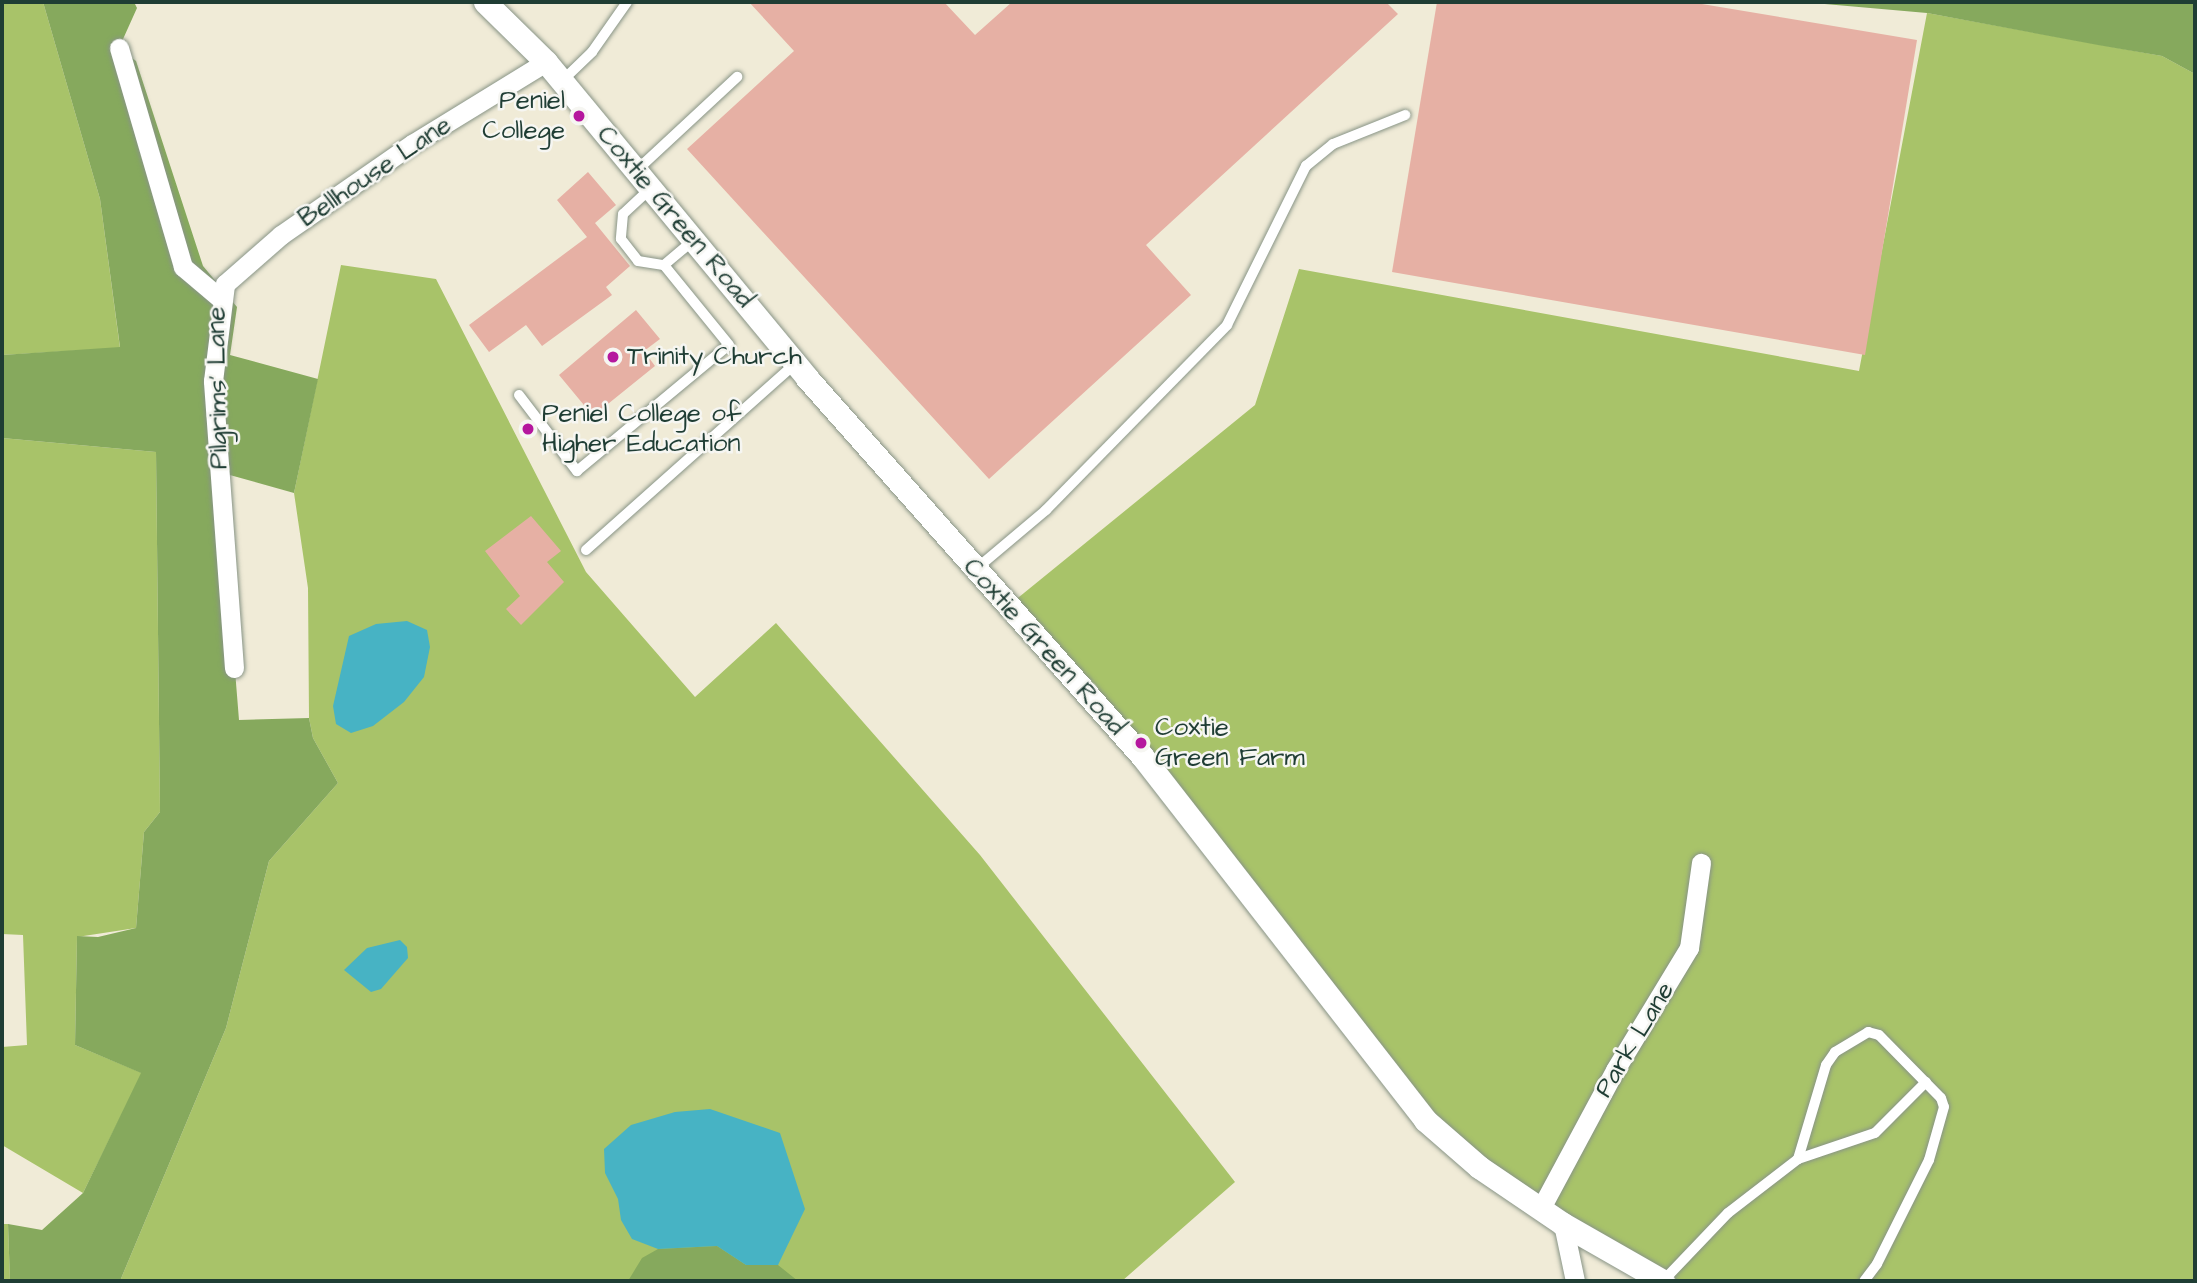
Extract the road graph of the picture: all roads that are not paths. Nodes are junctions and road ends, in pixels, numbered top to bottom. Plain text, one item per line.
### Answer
1 (485, 2) edge
2 (627, 2) edge
3 (118, 48) dead end
4 (546, 62) junction
5 (737, 77) dead end
6 (562, 81) junction
7 (1405, 115) dead end
8 (644, 179) junction
9 (694, 240) junction
10 (664, 265) junction
11 (222, 300) junction
12 (795, 363) junction
13 (519, 395) dead end
14 (586, 550) dead end
15 (975, 569) junction
16 (234, 668) dead end
17 (1701, 863) dead end
18 (1926, 1082) junction
19 (1798, 1159) junction
20 (1541, 1208) junction
21 (1563, 1224) junction
22 (1575, 1281) edge
23 (1663, 1281) edge
24 (1864, 1281) edge

1 - 4 street, Coxtie Green Road
2 - 6 lane
3 - 11 street, Pilgrims' Lane
4 - 6 street, Coxtie Green Road
4 - 11 street, Bellhouse Lane
5 - 8 lane
6 - 8 street, Coxtie Green Road
7 - 15 lane
8 - 9 street, Coxtie Green Road
8 - 10 lane
9 - 10 lane
9 - 12 street, Coxtie Green Road
10 - 13 lane
11 - 16 street, Pilgrims' Lane
12 - 14 lane
12 - 15 street, Coxtie Green Road
15 - 20 street, Coxtie Green Road
17 - 20 street, Park Lane
18 - 19 lane
18 - 19 lane
18 - 24 lane
19 - 23 lane
20 - 21 street, Coxtie Green Road
21 - 22 street
21 - 23 street, Coxtie Green Road

